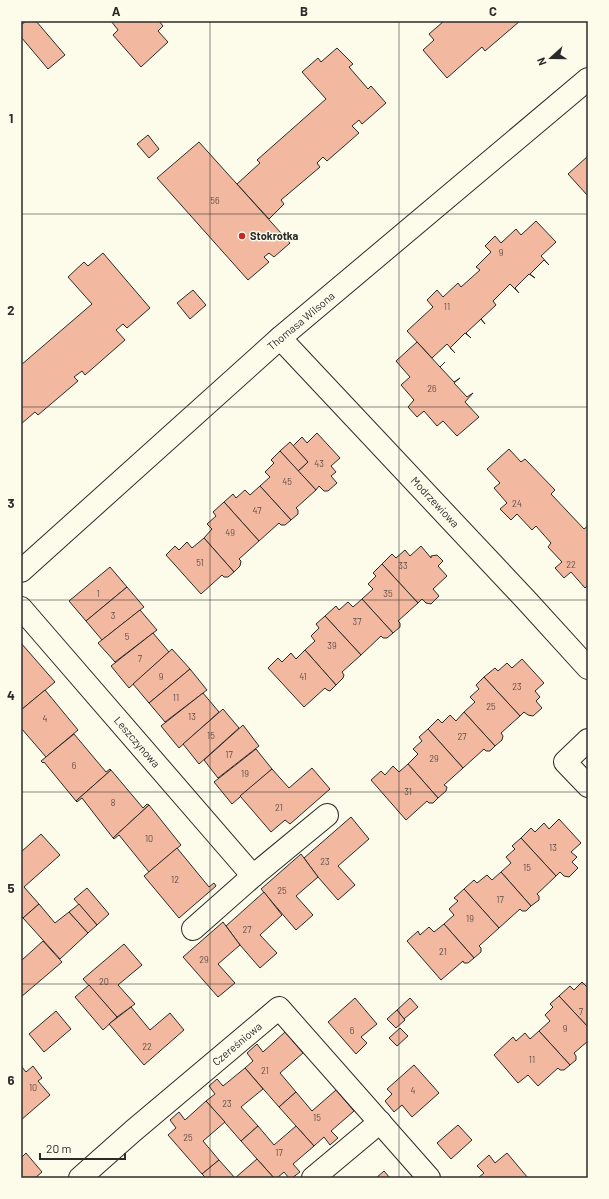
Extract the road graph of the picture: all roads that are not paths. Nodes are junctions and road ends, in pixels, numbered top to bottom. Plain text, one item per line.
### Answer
1 (588, 79) edge
2 (280, 338) junction
3 (21, 571) edge
4 (21, 608) edge
5 (588, 668) edge
6 (588, 740) edge
7 (588, 786) edge
8 (327, 815) dead end
9 (253, 876) junction
10 (193, 929) dead end
11 (380, 1122) junction
12 (80, 1178) edge
13 (313, 1178) edge
14 (429, 1178) edge

1 - 2 street, Thomasa Wilsona
2 - 3 street, Thomasa Wilsona
2 - 5 street, Modrzewiowa
4 - 9 street, Leszczynowa
6 - 7 street
8 - 9 street
9 - 10 street
11 - 12 street, Czereśniowa
11 - 13 street
11 - 14 street, Czereśniowa

